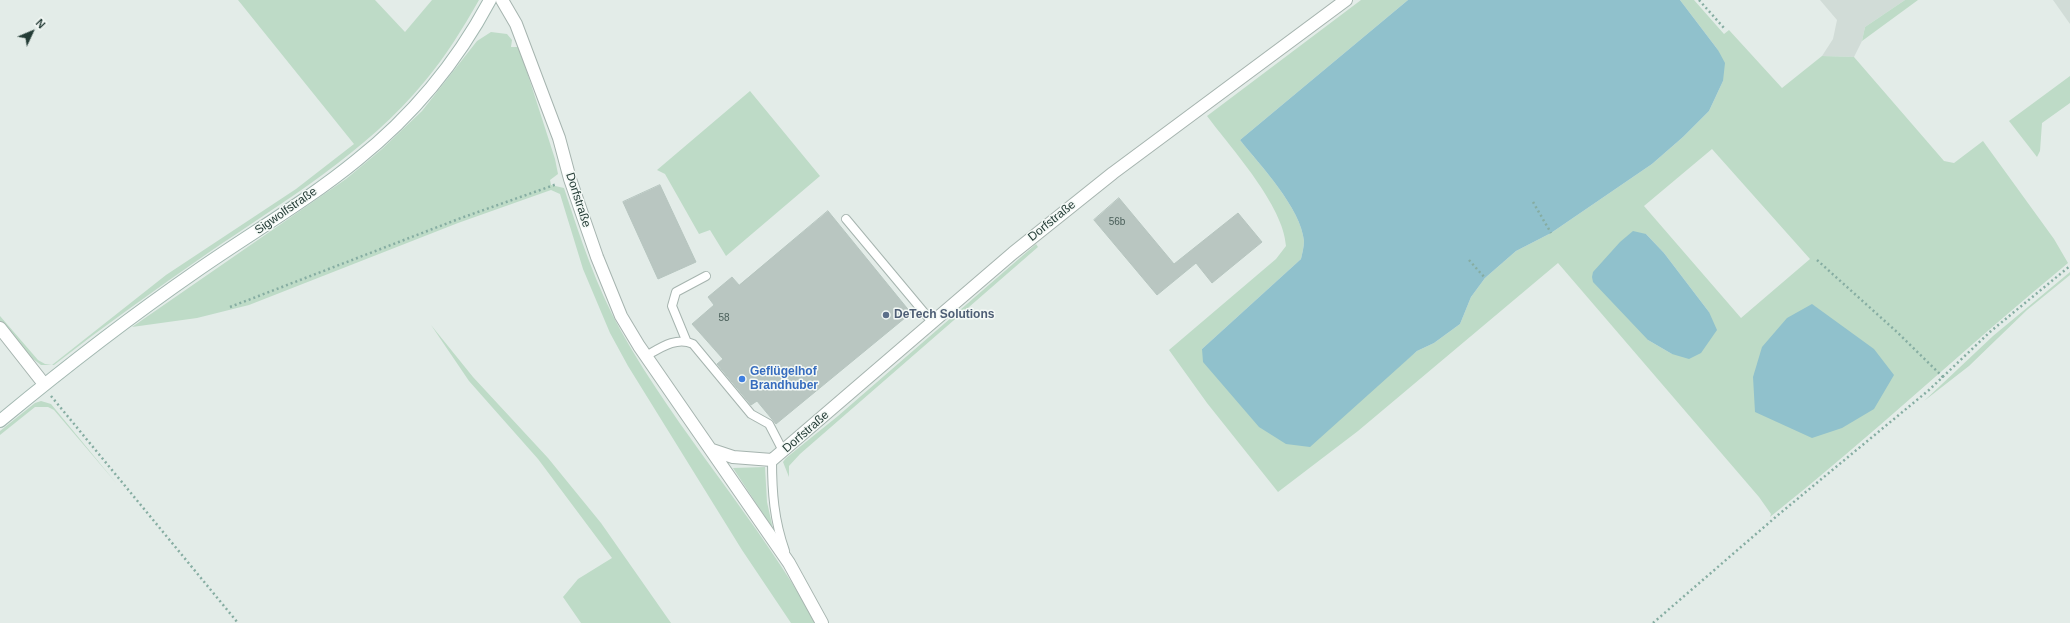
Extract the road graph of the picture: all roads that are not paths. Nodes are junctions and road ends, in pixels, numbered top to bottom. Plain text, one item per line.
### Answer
1 (490, 0) edge
2 (502, 0) edge
3 (1346, 0) edge
4 (846, 219) dead end
5 (706, 276) dead end
6 (932, 322) junction
7 (0, 328) edge
8 (686, 340) junction
9 (646, 356) junction
10 (44, 384) junction
11 (0, 421) edge
12 (712, 450) junction
13 (783, 451) junction
14 (772, 460) junction
15 (789, 563) junction
16 (822, 623) edge

1 - 10 street, Sigwolfstraße
2 - 9 street, Dorfstraße
3 - 6 street, Dorfstraße
4 - 6 lane
5 - 8 lane
6 - 13 street, Dorfstraße
7 - 10 street
8 - 9 lane
8 - 13 lane
9 - 12 street, Dorfstraße
10 - 11 street, Sigwolfstraße
12 - 14 street, Dorfstraße
12 - 15 street, Dorfstraße
13 - 14 street, Dorfstraße
14 - 15 lane, Dorfstraße
15 - 16 street, Dorfstraße

